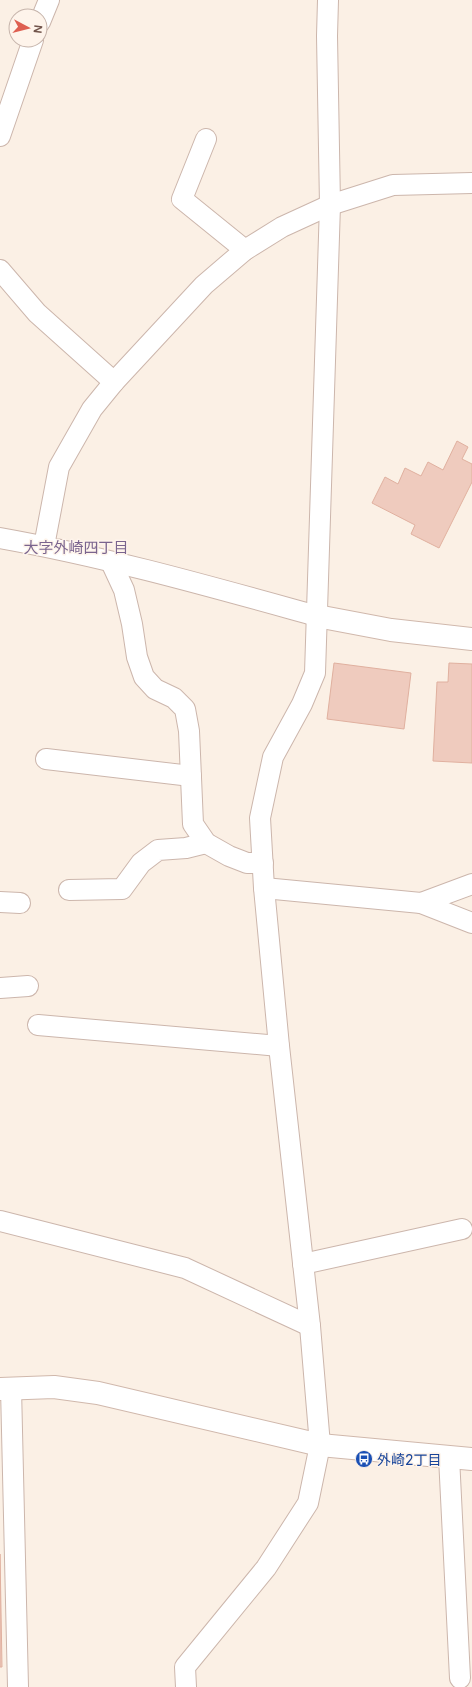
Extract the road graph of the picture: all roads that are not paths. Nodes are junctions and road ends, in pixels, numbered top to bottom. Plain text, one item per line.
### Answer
1 (328, 0) edge
2 (30, 48) edge
3 (0, 136) edge
4 (206, 139) dead end
5 (472, 183) edge
6 (330, 205) junction
7 (245, 250) junction
8 (0, 270) edge
9 (114, 382) junction
10 (0, 538) edge
11 (44, 546) junction
12 (111, 562) junction
13 (317, 616) junction
14 (472, 639) edge
15 (46, 759) dead end
16 (191, 776) junction
17 (206, 843) junction
18 (263, 864) junction
19 (472, 884) edge
20 (264, 888) junction
21 (69, 890) dead end
22 (0, 902) edge
23 (20, 903) dead end
24 (421, 903) junction
25 (472, 923) edge
26 (28, 986) dead end
27 (0, 988) edge
28 (38, 1025) dead end
29 (279, 1046) junction
30 (0, 1221) edge
31 (462, 1228) dead end
32 (303, 1264) junction
33 (310, 1326) junction
34 (6, 1389) edge
35 (320, 1445) junction
36 (449, 1457) junction
37 (472, 1459) edge
38 (460, 1678) dead end
39 (18, 1687) edge
40 (186, 1687) edge

1 - 6 street
2 - 3 street
4 - 7 street
5 - 6 street
6 - 7 street
6 - 13 street
7 - 9 street
8 - 9 street
9 - 11 street
10 - 11 street
11 - 12 street
12 - 13 street
12 - 16 street
13 - 14 street
13 - 18 street
15 - 16 street
16 - 17 street
17 - 18 street
17 - 21 street
18 - 20 street
19 - 24 street
20 - 24 street
20 - 29 street
22 - 23 street
24 - 25 street
26 - 27 street
28 - 29 street
29 - 32 street
30 - 33 street
31 - 32 street
32 - 33 street
33 - 35 street
34 - 35 street
34 - 39 street
35 - 36 street
35 - 40 street
36 - 37 street
36 - 38 street

